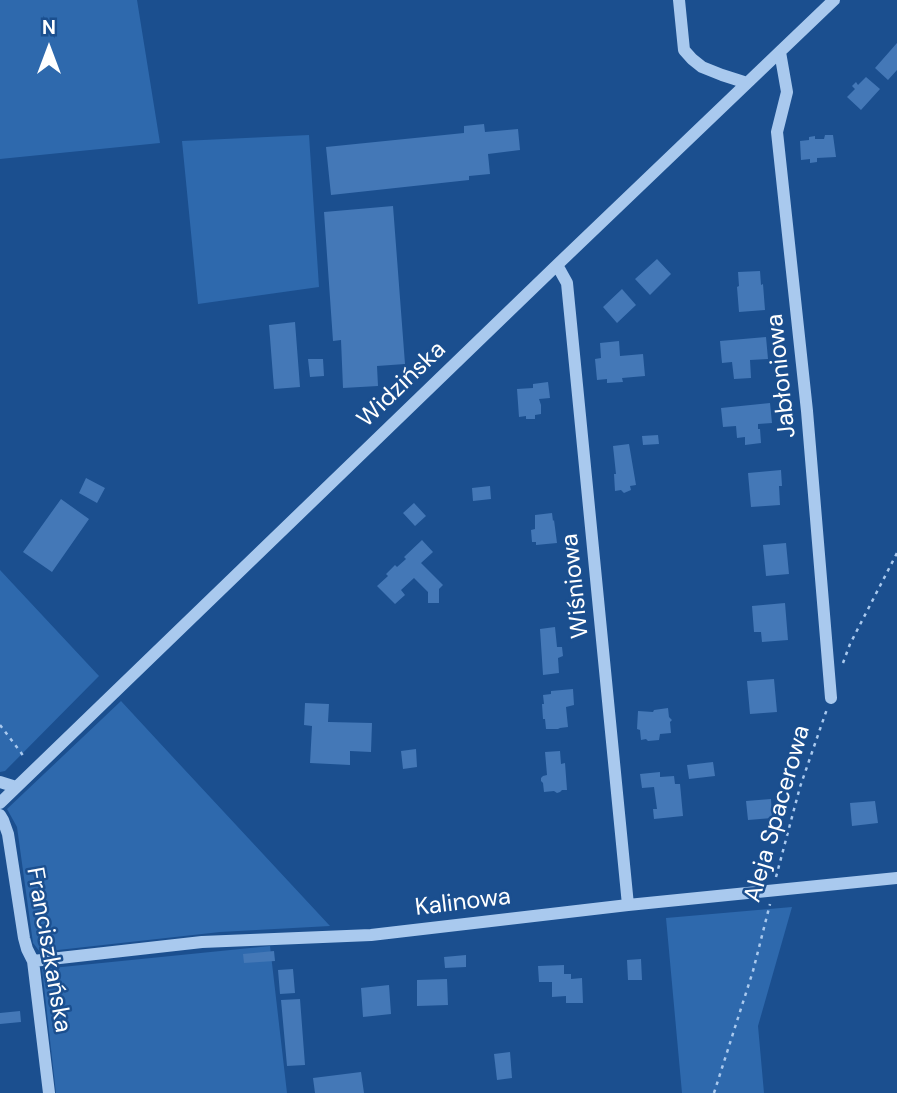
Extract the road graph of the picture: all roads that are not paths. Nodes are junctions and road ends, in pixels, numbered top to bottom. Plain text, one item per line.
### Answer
1 (679, 0) edge
2 (834, 0) edge
3 (780, 52) junction
4 (747, 83) junction
5 (557, 265) junction
6 (831, 698) road end
7 (0, 782) edge
8 (16, 787) junction
9 (0, 803) edge
10 (0, 816) edge
11 (897, 878) edge
12 (628, 905) junction
13 (33, 961) junction
14 (49, 1093) edge

1 - 4 street
2 - 3 street, Widzińska
3 - 4 street, Widzińska
3 - 6 street, Jabłoniowa
4 - 5 street, Widzińska
5 - 8 street, Widzińska
5 - 12 street, Wiśniowa
7 - 8 street
8 - 9 street, Widzińska
10 - 13 street, Franciszkańska
11 - 12 street, Kalinowa
12 - 13 street, Kalinowa
13 - 14 street, Franciszkańska

